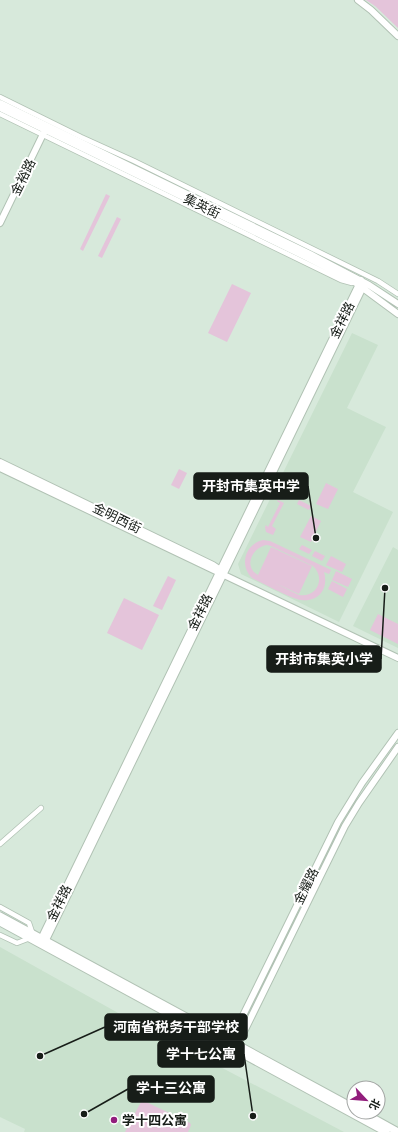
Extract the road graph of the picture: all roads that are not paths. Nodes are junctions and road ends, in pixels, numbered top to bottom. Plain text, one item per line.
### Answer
1 (358, 0) edge
2 (398, 36) edge
3 (0, 97) edge
4 (0, 104) edge
5 (0, 108) edge
6 (0, 114) edge
7 (44, 133) junction
8 (2, 215) edge
9 (0, 223) edge
10 (362, 284) junction
11 (398, 294) edge
12 (398, 304) edge
13 (398, 314) edge
14 (0, 462) edge
15 (0, 468) edge
16 (222, 573) junction
17 (398, 658) edge
18 (398, 733) edge
19 (398, 747) edge
20 (41, 808) dead end
21 (0, 844) edge
22 (0, 907) edge
23 (0, 916) edge
24 (0, 922) edge
25 (0, 935) edge
26 (31, 935) junction
27 (43, 942) junction
28 (230, 1043) junction
29 (237, 1047) junction
30 (346, 1104) edge
31 (376, 1120) edge
32 (386, 1132) edge
33 (398, 1132) edge

1 - 2 street
3 - 11 street
4 - 10 street, 集英街
5 - 7 street, 集英街
6 - 7 street
7 - 8 street, 金裕路
7 - 10 street, 集英街
8 - 9 street, 金裕路
10 - 12 street, 集英街
10 - 13 street, 集英街
10 - 16 street, 金祥路
14 - 16 street, 金明西街
15 - 16 street, 金明西街
16 - 17 street, 金明西街
16 - 27 street, 金祥路
18 - 28 street, 金耀路
19 - 29 street, 金耀路
20 - 21 street
22 - 26 street
23 - 26 main road
24 - 26 main road
25 - 26 street
26 - 27 main road
27 - 28 main road
28 - 29 main road
29 - 30 main road
29 - 32 main road
31 - 33 main road

